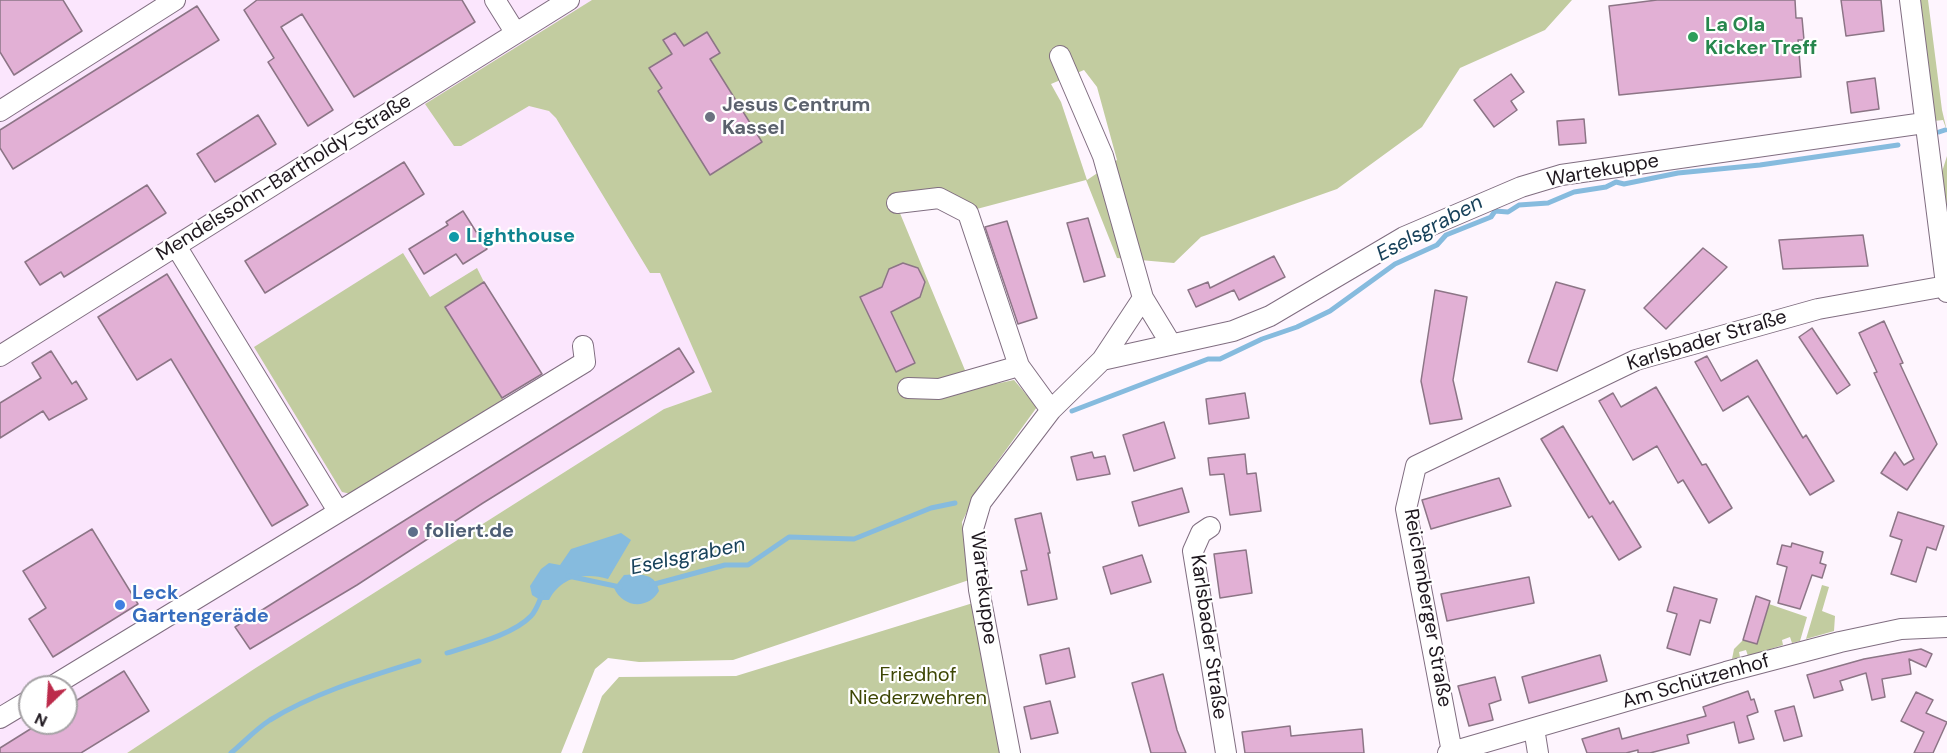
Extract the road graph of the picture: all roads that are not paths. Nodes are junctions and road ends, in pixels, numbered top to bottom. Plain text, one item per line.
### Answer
1 (175, 0) edge
2 (495, 0) edge
3 (569, 0) edge
4 (1910, 0) edge
5 (515, 32) junction
6 (1060, 56) dead end
7 (0, 111) edge
8 (1924, 123) junction
9 (897, 203) dead end
10 (176, 246) junction
11 (1946, 289) edge
12 (1143, 298) junction
13 (1172, 344) junction
14 (583, 346) dead end
15 (0, 356) edge
16 (1102, 360) junction
17 (1018, 366) junction
18 (908, 388) dead end
19 (1051, 411) junction
20 (1416, 466) joint
21 (338, 511) junction
22 (1210, 527) dead end
23 (1947, 627) edge
24 (71, 675) edge
25 (18, 707) edge
26 (0, 718) edge
27 (1534, 729) junction
28 (1450, 752) edge
29 (1010, 753) edge
30 (1226, 753) edge
31 (1538, 753) edge

1 - 7 street
2 - 5 street
3 - 5 street, Mendelssohn-Bartholdy-Straße
4 - 8 street
5 - 10 street, Mendelssohn-Bartholdy-Straße
6 - 12 street
8 - 11 street
8 - 13 street, Wartekuppe
9 - 17 street
10 - 15 street, Mendelssohn-Bartholdy-Straße
10 - 21 street
11 - 20 street, Karlsbader Straße
12 - 13 street
12 - 16 street, Wartekuppe
13 - 16 street, Wartekuppe
14 - 21 street
16 - 19 street, Wartekuppe
17 - 18 street
17 - 19 street
19 - 29 street, Wartekuppe
20 - 28 street, Reichenberger Straße
21 - 24 street
22 - 30 street, Karlsbader Straße
23 - 27 street, Am Schützenhof
25 - 26 street
27 - 28 street, Am Schützenhof
27 - 31 street

